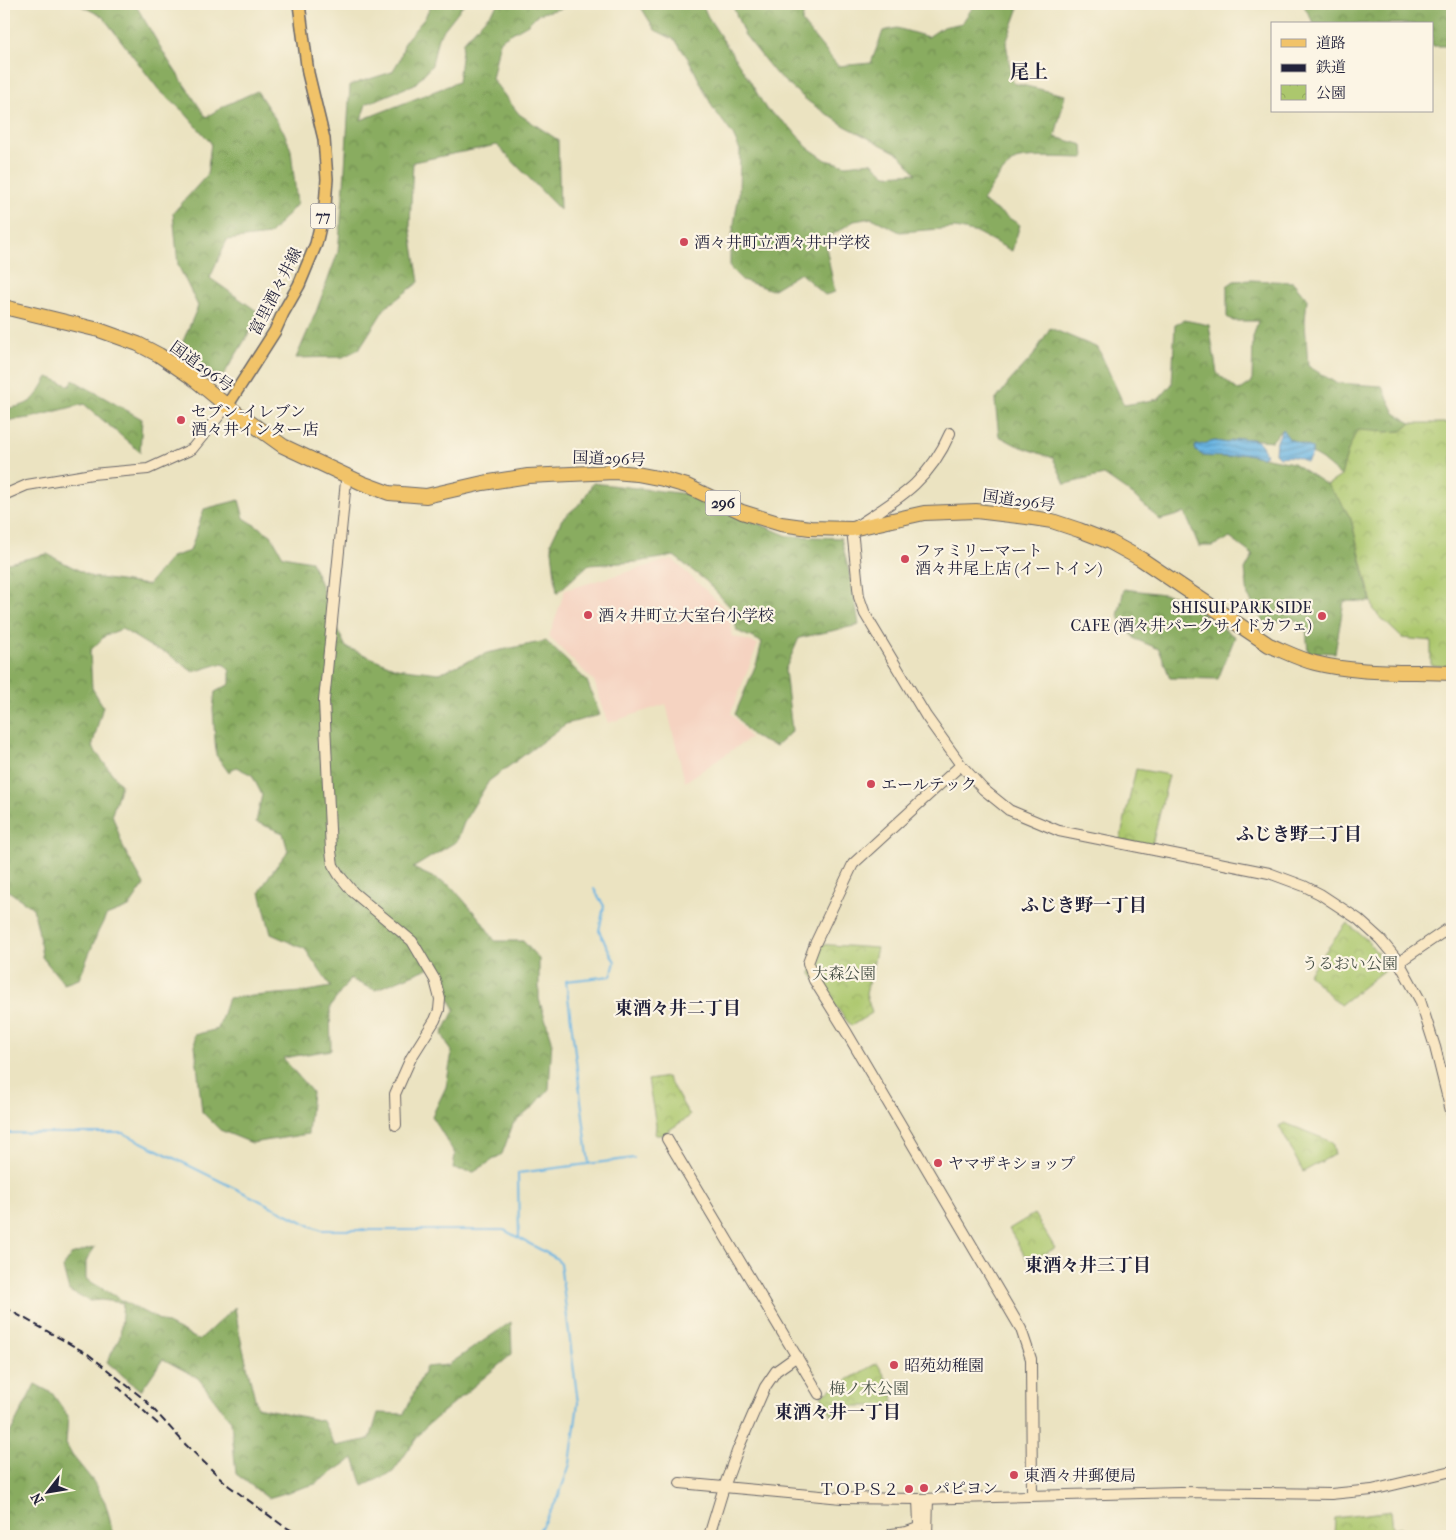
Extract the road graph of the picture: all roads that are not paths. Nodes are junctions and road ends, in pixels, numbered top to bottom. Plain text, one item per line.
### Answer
1 (299, 4) edge
2 (4, 307) edge
3 (227, 406) junction
4 (950, 433) dead end
5 (348, 476) junction
6 (4, 495) edge
7 (852, 529) junction
8 (1452, 673) edge
9 (961, 765) junction
10 (1452, 926) edge
11 (1399, 962) junction
12 (1452, 1115) edge
13 (396, 1125) dead end
14 (667, 1139) dead end
15 (797, 1356) junction
16 (818, 1394) dead end
17 (1452, 1471) edge
18 (680, 1483) dead end
19 (724, 1487) junction
20 (1032, 1495) junction
21 (923, 1499) junction
22 (708, 1536) edge
23 (890, 1536) edge
24 (927, 1536) edge

1 - 3 main road, 富里酒々井線 / 77
2 - 3 highway, 国道296号 / 296
3 - 5 highway, 国道296号 / 296
3 - 6 street
4 - 7 street
5 - 7 highway, 国道296号 / 296
5 - 13 street
7 - 8 highway, 国道296号 / 296
7 - 9 street
9 - 11 street
9 - 20 street
10 - 11 street
11 - 12 street
14 - 15 street
15 - 16 street
15 - 19 street
17 - 20 street
18 - 19 street
19 - 21 street
19 - 22 street
20 - 21 street
21 - 23 street
21 - 24 street

